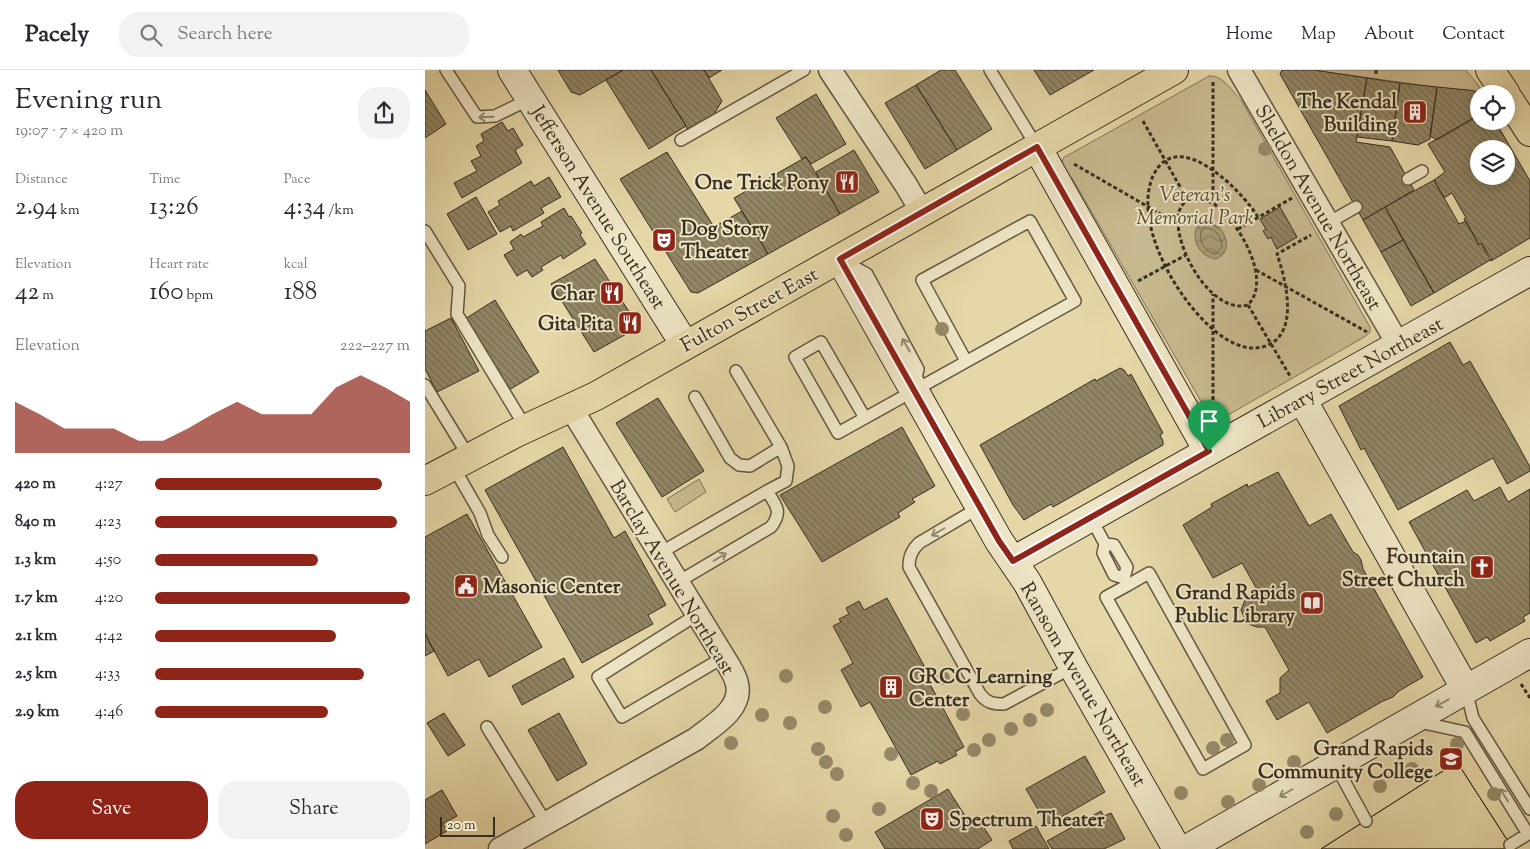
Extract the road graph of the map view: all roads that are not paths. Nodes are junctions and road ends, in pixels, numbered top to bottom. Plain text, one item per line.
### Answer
1 (446, 70) edge
2 (512, 70) edge
3 (805, 70) edge
4 (829, 70) edge
5 (990, 70) edge
6 (1174, 70) edge
7 (1239, 70) edge
8 (1490, 70) edge
9 (1500, 85) edge
10 (531, 99) junction
11 (1515, 108) edge
12 (1530, 132) edge
13 (681, 140) dead end
14 (1037, 147) junction
15 (1422, 171) dead end
16 (1407, 179) dead end
17 (1356, 207) dead end
18 (922, 212) junction
19 (1321, 228) junction
20 (425, 231) edge
21 (840, 259) junction
22 (1530, 271) edge
23 (1399, 344) junction
24 (685, 345) junction
25 (967, 361) junction
26 (736, 371) dead end
27 (425, 385) edge
28 (1296, 387) junction
29 (914, 390) junction
30 (695, 397) dead end
31 (571, 408) junction
32 (865, 418) junction
33 (526, 428) junction
34 (781, 447) junction
35 (1209, 451) junction
36 (461, 462) junction
37 (425, 482) edge
38 (767, 491) junction
39 (980, 507) junction
40 (1091, 518) junction
41 (660, 554) junction
42 (502, 557) dead end
43 (1013, 561) junction
44 (1126, 581) junction
45 (678, 582) junction
46 (698, 614) junction
47 (1530, 653) edge
48 (724, 658) junction
49 (1073, 667) junction
50 (1466, 690) junction
51 (1410, 721) junction
52 (487, 727) dead end
53 (1335, 764) junction
54 (1530, 809) edge
55 (1365, 821) dead end
56 (546, 823) junction
57 (1510, 845) dead end
58 (499, 849) edge
59 (1177, 849) edge
60 (1187, 849) edge

10 -> 1 lane
2 - 10 street, Jefferson Avenue Southeast
3 - 13 lane
4 - 18 street
5 - 14 lane
6 - 14 main road, Fulton Street East
7 - 19 street, Sheldon Avenue Northeast
8 - 9 main road
10 - 24 street, Jefferson Avenue Southeast
11 - 12 main road
14 - 18 main road, Fulton Street East
14 - 35 street
15 - 16 lane
17 - 19 lane
18 - 21 main road, Fulton Street East
19 - 23 street, Sheldon Avenue Northeast
20 - 33 lane
21 - 24 main road, Fulton Street East
21 - 29 street, Ransom Avenue Northeast
22 - 23 street, Library Street Northeast
23 - 28 street, Library Street Northeast
24 - 31 main road, Fulton Street East
25 - 25 lane
25 - 29 lane
26 - 34 lane
27 - 36 lane
28 - 35 street, Library Street Northeast
28 - 50 street
29 - 32 lane
29 - 39 street, Ransom Avenue Northeast
30 - 34 lane
31 - 33 main road, Fulton Street East
31 - 41 street, Barclay Avenue Northeast
32 - 32 lane
33 - 36 main road, Fulton Street East
34 - 38 lane
35 - 40 street, Library Street Northeast
36 - 37 main road, Fulton Street East
36 - 42 lane
38 - 41 lane
45 -> 38 lane
39 - 43 street, Ransom Avenue Northeast
39 -> 49 lane
40 - 43 street, Library Street Northeast
40 - 44 lane
41 - 45 street, Barclay Avenue Northeast
43 - 49 street, Ransom Avenue Northeast
44 - 44 lane
45 - 46 street, Barclay Avenue Northeast
46 - 48 street, Barclay Avenue Northeast
46 - 48 lane
47 - 50 street
48 - 56 street, Barclay Avenue Northeast
49 - 59 street, Ransom Avenue Northeast
50 -> 51 street
50 - 54 lane
51 - 53 street
57 -> 51 lane
52 - 56 lane
53 - 55 lane
53 -> 60 street
56 - 58 street, Barclay Avenue Northeast

